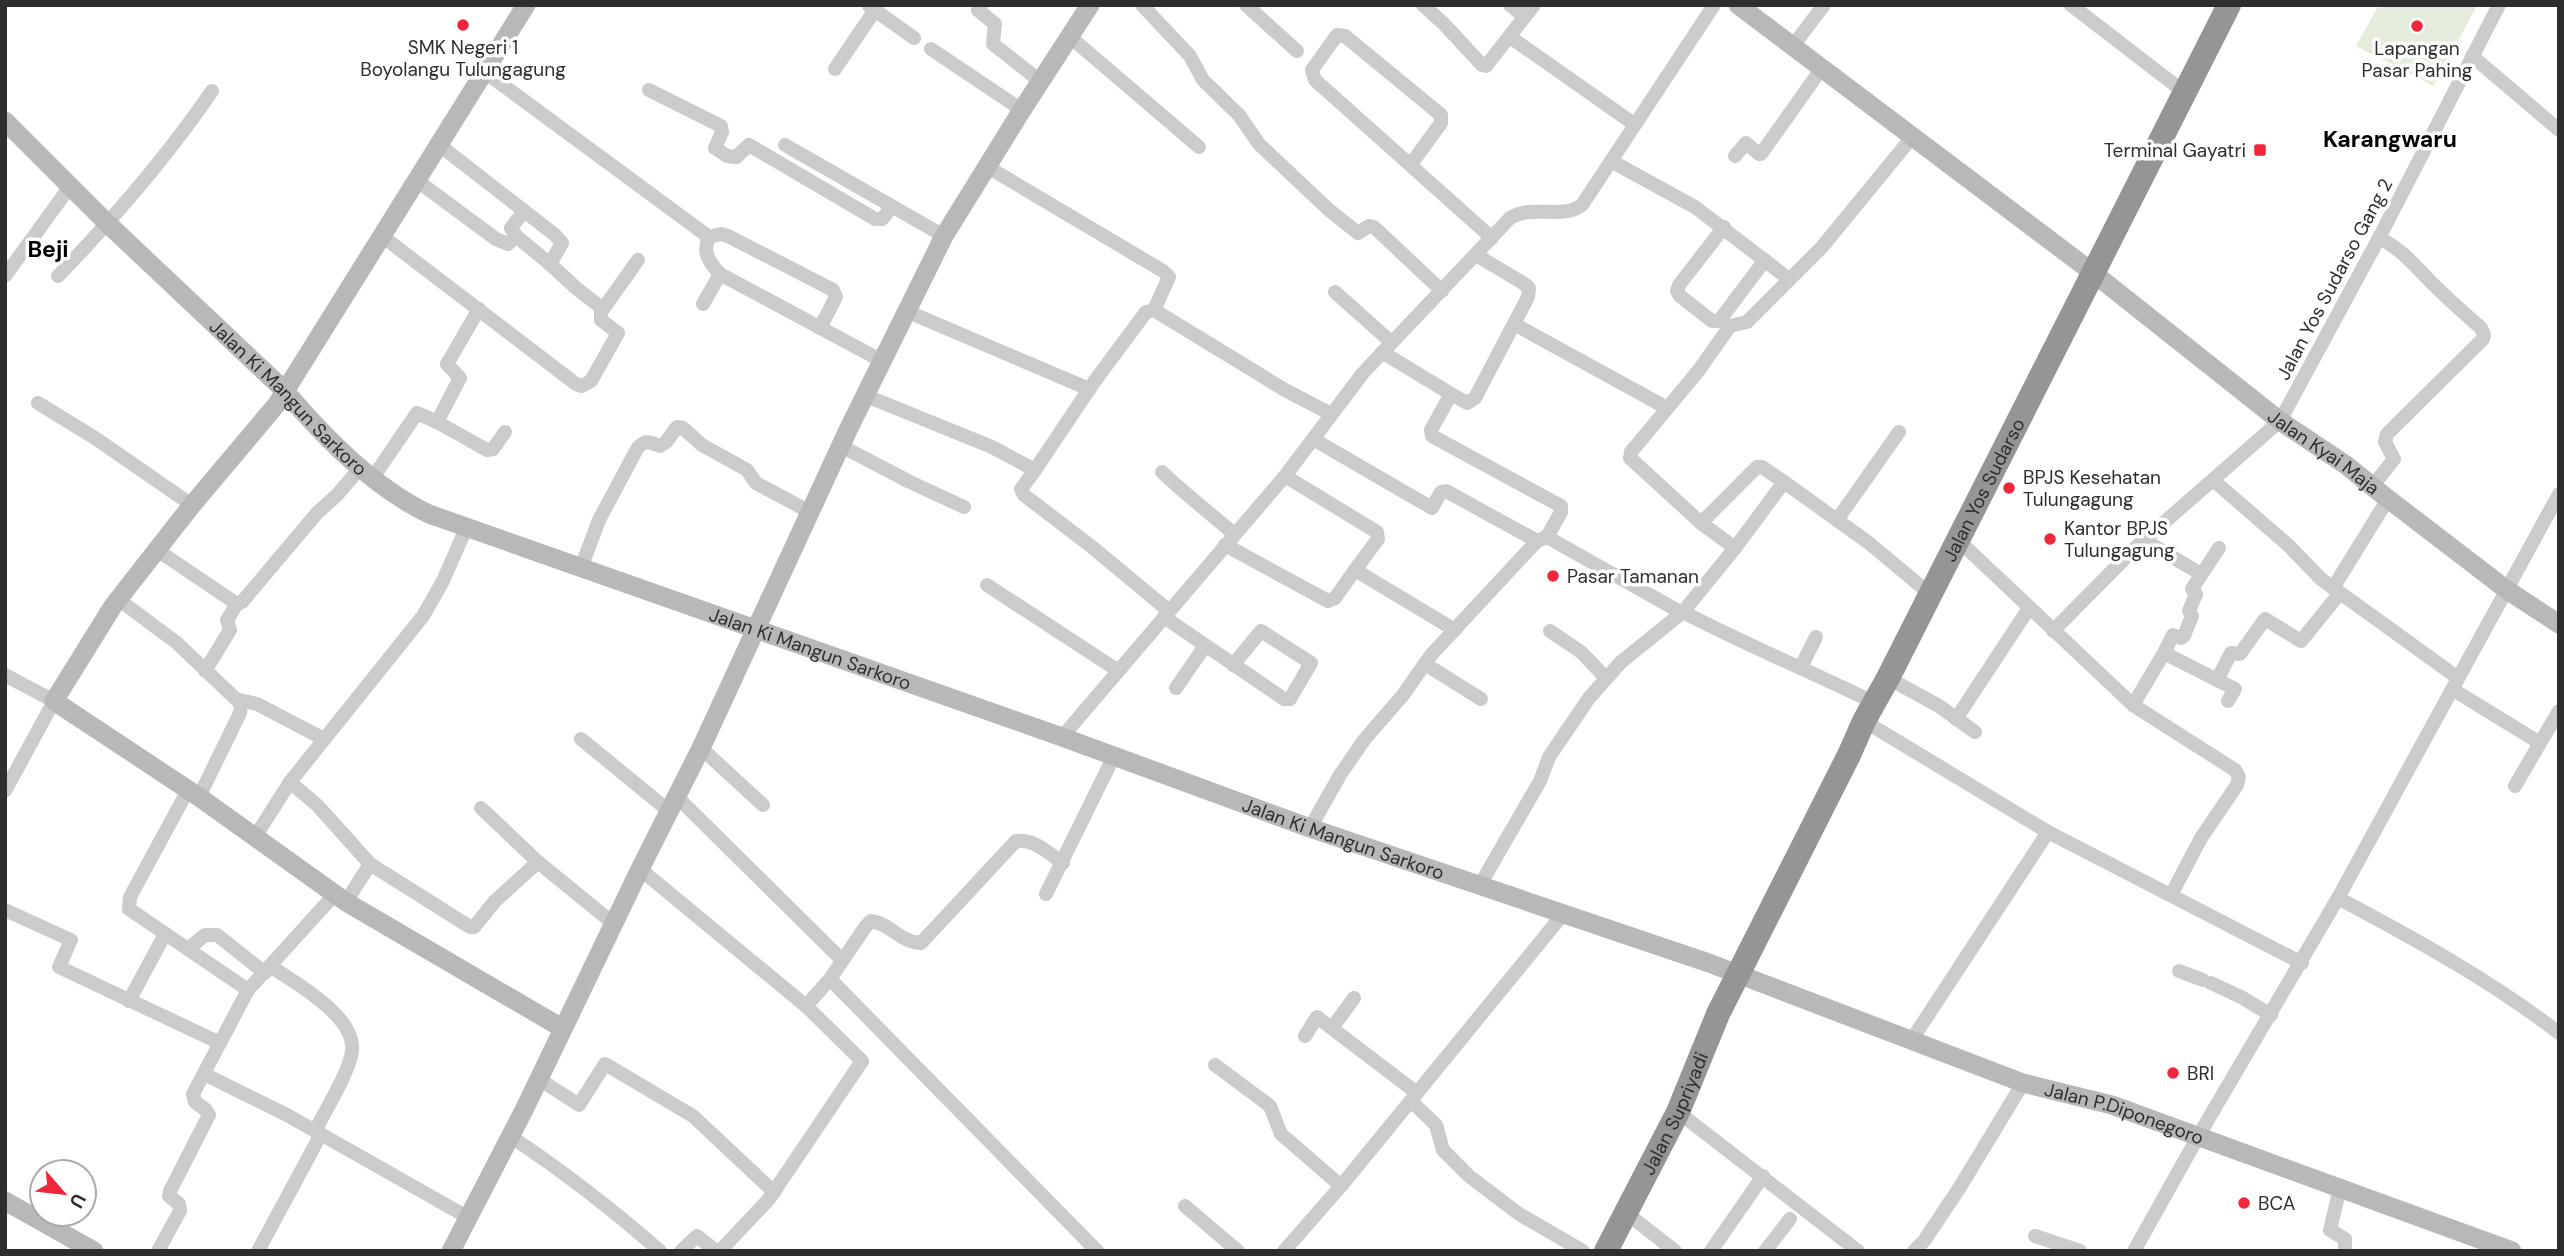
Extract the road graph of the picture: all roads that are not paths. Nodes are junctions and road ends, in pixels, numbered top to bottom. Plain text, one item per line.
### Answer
1 (526, 5) edge
2 (981, 5) edge
3 (1090, 5) edge
4 (1142, 5) edge
5 (1247, 5) edge
6 (1423, 5) edge
7 (1510, 5) edge
8 (1534, 5) edge
9 (1714, 5) edge
10 (1738, 5) edge
11 (1824, 5) edge
12 (2071, 5) edge
13 (2229, 5) edge
14 (2499, 5) edge
15 (872, 8) edge
16 (1441, 11) edge
17 (1525, 17) junction
18 (1069, 36) junction
19 (1510, 37) junction
20 (914, 38) dead end
21 (1793, 47) junction
22 (931, 49) dead end
23 (1297, 51) dead end
24 (2472, 56) junction
25 (1822, 68) junction
26 (835, 69) dead end
27 (485, 72) junction
28 (1040, 81) junction
29 (649, 90) dead end
30 (212, 91) dead end
31 (2184, 92) junction
32 (1022, 110) junction
33 (5, 121) edge
34 (1634, 124) junction
35 (2559, 130) edge
36 (1913, 136) junction
37 (438, 144) junction
38 (785, 145) dead end
39 (1199, 147) dead end
40 (1735, 156) dead end
41 (1611, 161) junction
42 (1411, 164) junction
43 (986, 166) junction
44 (416, 180) junction
45 (71, 185) junction
46 (891, 208) junction
47 (524, 211) junction
48 (108, 224) junction
49 (1724, 227) junction
50 (382, 236) junction
51 (516, 236) junction
52 (944, 236) junction
53 (709, 237) junction
54 (1492, 238) junction
55 (2379, 238) junction
56 (1476, 255) junction
57 (638, 260) dead end
58 (1765, 260) junction
59 (550, 264) junction
60 (2092, 272) junction
61 (720, 274) junction
62 (5, 276) edge
63 (58, 276) dead end
64 (1786, 276) dead end
65 (1442, 291) junction
66 (1335, 292) dead end
67 (703, 304) dead end
68 (479, 309) junction
69 (603, 309) junction
70 (1154, 310) junction
71 (906, 311) junction
72 (1516, 325) junction
73 (820, 328) junction
74 (1387, 347) junction
75 (882, 361) junction
76 (1089, 389) junction
77 (285, 391) junction
78 (1451, 394) junction
79 (864, 395) junction
80 (38, 403) dead end
81 (1667, 408) junction
82 (1331, 414) junction
83 (2280, 421) junction
84 (437, 422) junction
85 (505, 432) dead end
86 (1899, 432) dead end
87 (1313, 439) junction
88 (841, 446) junction
89 (1035, 470) junction
90 (1162, 472) dead end
91 (366, 473) junction
92 (1284, 476) junction
93 (2213, 480) junction
94 (1784, 482) junction
95 (2380, 493) junction
96 (2559, 494) edge
97 (192, 505) junction
98 (964, 507) dead end
99 (810, 512) junction
100 (1837, 520) junction
101 (1701, 523) junction
102 (467, 526) junction
103 (1542, 539) junction
104 (1957, 539) junction
105 (1229, 540) junction
106 (2144, 540) junction
107 (1735, 548) junction
108 (2219, 548) dead end
109 (157, 550) junction
110 (581, 568) junction
111 (1355, 570) junction
112 (2202, 574) junction
113 (987, 585) dead end
114 (2507, 590) junction
115 (2337, 591) junction
116 (1930, 594) junction
117 (118, 600) junction
118 (237, 604) junction
119 (2029, 608) junction
120 (1682, 612) junction
121 (1166, 614) junction
122 (2559, 624) edge
123 (756, 630) junction
124 (1455, 630) junction
125 (1550, 631) dead end
126 (2053, 631) junction
127 (1816, 638) dead end
128 (1205, 646) junction
129 (2164, 653) junction
130 (1425, 664) junction
131 (1233, 666) junction
132 (1801, 667) junction
133 (1117, 670) junction
134 (205, 671) junction
135 (5, 675) edge
136 (1605, 677) junction
137 (1888, 678) junction
138 (2217, 680) junction
139 (2455, 684) junction
140 (1176, 688) dead end
141 (1481, 699) dead end
142 (239, 700) junction
143 (54, 701) junction
144 (2228, 701) dead end
145 (2133, 705) junction
146 (2559, 711) edge
147 (1870, 712) junction
148 (1956, 719) junction
149 (1975, 732) dead end
150 (1062, 737) junction
151 (324, 739) junction
152 (581, 739) dead end
153 (2540, 743) junction
154 (701, 748) junction
155 (1114, 756) junction
156 (290, 782) junction
157 (2515, 786) dead end
158 (5, 792) edge
159 (194, 793) junction
160 (673, 804) junction
161 (763, 804) dead end
162 (481, 808) dead end
163 (1310, 828) junction
164 (2048, 832) junction
165 (255, 837) junction
166 (538, 863) junction
167 (1063, 863) junction
168 (370, 864) junction
169 (640, 869) junction
170 (1480, 885) junction
171 (1046, 894) dead end
172 (2171, 895) junction
173 (341, 898) junction
174 (2338, 898) junction
175 (5, 910) edge
176 (1564, 913) junction
177 (614, 924) junction
178 (165, 934) junction
179 (188, 950) junction
180 (842, 960) junction
181 (2302, 963) junction
182 (268, 970) junction
183 (2179, 971) dead end
184 (1738, 975) junction
185 (830, 979) junction
186 (248, 990) junction
187 (1354, 998) dead end
188 (129, 1001) junction
189 (806, 1006) junction
190 (2270, 1015) junction
191 (562, 1028) junction
192 (1332, 1028) junction
193 (2559, 1033) edge
194 (1305, 1036) dead end
195 (1911, 1041) junction
196 (220, 1044) junction
197 (1215, 1065) dead end
198 (204, 1074) junction
199 (539, 1079) junction
200 (2023, 1083) junction
201 (1414, 1097) junction
202 (1678, 1112) junction
203 (318, 1132) junction
204 (2199, 1135) junction
205 (510, 1136) junction
206 (1763, 1176) junction
207 (1341, 1186) junction
208 (2340, 1188) junction
209 (774, 1192) junction
210 (5, 1201) edge
211 (1185, 1206) dead end
212 (1796, 1211) junction
213 (1625, 1212) junction
214 (469, 1217) junction
215 (2035, 1236) dead end
216 (94, 1251) edge
217 (158, 1251) edge
218 (258, 1251) edge
219 (451, 1251) edge
220 (660, 1251) edge
221 (681, 1251) edge
222 (718, 1251) edge
223 (1097, 1251) edge
224 (1238, 1251) edge
225 (1284, 1251) edge
226 (1583, 1251) edge
227 (1606, 1251) edge
228 (1675, 1251) edge
229 (1711, 1251) edge
230 (1765, 1251) edge
231 (1858, 1251) edge
232 (1914, 1251) edge
233 (2080, 1251) edge
234 (2134, 1251) edge
235 (2345, 1251) edge
236 (2512, 1251) edge

1 - 27 street
2 - 28 street
3 - 18 street
4 - 65 street
5 - 23 street
6 - 16 street
7 - 17 street
8 - 17 street
9 - 34 street
10 - 21 street, Jalan Kyai Maja
11 - 21 street
12 - 31 street
13 - 31 highway, Jalan Yos Sudarso
14 - 24 street, Jalan Yos Sudarso Gang 2
15 - 20 street
15 - 26 street
16 - 19 street
17 - 19 street
18 - 28 street
18 - 39 street
19 - 34 street
21 - 25 street, Jalan Kyai Maja
22 - 32 street
24 - 35 street
24 - 55 street, Jalan Yos Sudarso Gang 2
25 - 36 street, Jalan Kyai Maja
25 - 40 street
27 - 37 street
27 - 53 street
28 - 32 street
29 - 46 street
30 - 48 street
31 - 60 highway, Jalan Yos Sudarso
32 - 43 street
33 - 45 street, Jalan Ki Mangun Sarkoro
34 - 41 street
36 - 60 street, Jalan Kyai Maja
36 - 81 street
37 - 44 street
37 - 47 street
38 - 46 street
41 - 49 street
41 - 54 street
42 - 42 street
42 - 54 street
43 - 52 street
43 - 70 street
44 - 50 street
44 - 51 street
45 - 48 street, Jalan Ki Mangun Sarkoro
45 - 62 street
46 - 52 street
47 - 51 street
47 - 59 street
48 - 63 street
48 - 77 street, Jalan Ki Mangun Sarkoro
49 - 58 street
49 - 58 street
50 - 68 street
50 - 77 street
51 - 59 street
52 - 71 street
53 - 61 street
53 - 73 street
54 - 56 street
55 - 83 street, Jalan Yos Sudarso Gang 2
55 - 95 street
56 - 65 street
56 - 72 street
57 - 69 street
58 - 64 street
59 - 69 street
60 - 83 street, Jalan Kyai Maja
60 - 104 highway, Jalan Yos Sudarso
61 - 67 street
61 - 73 street
65 - 74 street
66 - 74 street
68 - 69 street
68 - 84 street
70 - 76 street
70 - 82 street
71 - 75 street
71 - 76 street
72 - 78 street
72 - 81 street
73 - 75 street
74 - 78 street
74 - 82 street
75 - 79 street
76 - 89 street
77 - 91 street, Jalan Ki Mangun Sarkoro
77 - 97 street
78 - 103 street
79 - 88 street
79 - 89 street
80 - 97 street
81 - 101 street
82 - 87 street
83 - 93 street
83 - 95 street, Jalan Kyai Maja
84 - 85 street
84 - 91 street
86 - 100 street
87 - 92 street
87 - 103 street
88 - 98 street
88 - 99 street
89 - 121 street
90 - 105 street
91 - 102 street, Jalan Ki Mangun Sarkoro
91 - 118 street
92 - 105 street
92 - 111 street
93 - 106 street
93 - 115 street
94 - 100 street
94 - 101 street
94 - 107 street
95 - 114 street, Jalan Kyai Maja
95 - 115 street
96 - 114 street
97 - 109 street
99 - 110 street
99 - 123 street
100 - 116 street
101 - 107 street
102 - 110 street, Jalan Ki Mangun Sarkoro
102 - 151 street
103 - 120 street
103 - 124 street
104 - 116 highway, Jalan Yos Sudarso
104 - 119 street
105 - 111 street
105 - 121 street
106 - 112 street
106 - 126 street
107 - 120 street
108 - 112 street
109 - 117 street
109 - 118 street
110 - 123 street, Jalan Ki Mangun Sarkoro
111 - 124 street
112 - 129 street
113 - 133 street
114 - 122 street, Jalan Kyai Maja
114 - 139 street
115 - 138 street
115 - 139 street
116 - 137 highway, Jalan Yos Sudarso
117 - 134 street
117 - 143 street
118 - 134 street
119 - 126 street
119 - 148 street
120 - 132 street
120 - 136 street
121 - 128 street
121 - 133 street
123 - 150 street, Jalan Ki Mangun Sarkoro
123 - 154 street
124 - 130 street
125 - 136 street
126 - 145 street
127 - 132 street
128 - 131 street
128 - 140 street
129 - 138 street
129 - 145 street
130 - 141 street
130 - 163 street
131 - 131 street
132 - 147 street
133 - 150 street
134 - 142 street
135 - 143 street
136 - 170 street
137 - 147 highway, Jalan Yos Sudarso
137 - 148 street
138 - 144 street
139 - 153 street
139 - 174 street
142 - 151 street
142 - 159 street
143 - 158 street
143 - 159 street
145 - 172 street
146 - 153 street
147 - 164 street
147 - 184 highway, Jalan Yos Sudarso
148 - 149 street
150 - 155 street, Jalan Ki Mangun Sarkoro
151 - 156 street
152 - 160 street
153 - 157 street
154 - 160 street
154 - 161 street
155 - 163 street, Jalan Ki Mangun Sarkoro
155 - 167 street
156 - 165 street
156 - 168 street
159 - 165 street
159 - 178 street
160 - 169 street
160 - 180 street
162 - 166 street
163 - 170 street, Jalan Ki Mangun Sarkoro
164 - 172 street
164 - 195 street
165 - 173 street
166 - 168 street
166 - 177 street
167 - 171 street
167 - 180 street
168 - 173 street
169 - 177 street
169 - 189 street
170 - 176 street, Jalan Ki Mangun Sarkoro
172 - 181 street
173 - 182 street
173 - 191 street
174 - 181 street
174 - 193 street
175 - 188 street
176 - 184 street, Jalan Ki Mangun Sarkoro
176 - 201 street
177 - 191 street
178 - 179 street
178 - 188 street
179 - 182 street
179 - 186 street
180 - 185 street
181 - 190 street
182 - 186 street
182 - 203 street
183 - 190 street
184 - 195 street, Jalan P.Diponegoro
184 - 202 highway, Jalan Supriyadi
185 - 189 street
185 - 223 street
186 - 196 street
187 - 192 street
188 - 196 street
189 - 209 street
190 - 204 street
191 - 199 street
192 - 194 street
192 - 201 street
195 - 200 street, Jalan P.Diponegoro
196 - 198 street
197 - 207 street
198 - 203 street
198 - 217 street
199 - 205 street
199 - 209 street
200 - 204 street, Jalan P.Diponegoro
200 - 232 street
201 - 207 street
201 - 226 street
202 - 206 street
202 - 213 highway, Jalan Supriyadi
203 - 214 street
203 - 218 street
204 - 208 street, Jalan P.Diponegoro
204 - 234 street
205 - 214 street
205 - 220 street
206 - 212 street
206 - 229 street
207 - 225 street
208 - 235 street
208 - 236 street, Jalan P.Diponegoro
209 - 222 street
210 - 216 street
211 - 224 street
212 - 230 street
212 - 231 street
213 - 227 highway, Jalan Supriyadi
213 - 228 street
214 - 219 street
215 - 233 street
221 - 222 street

